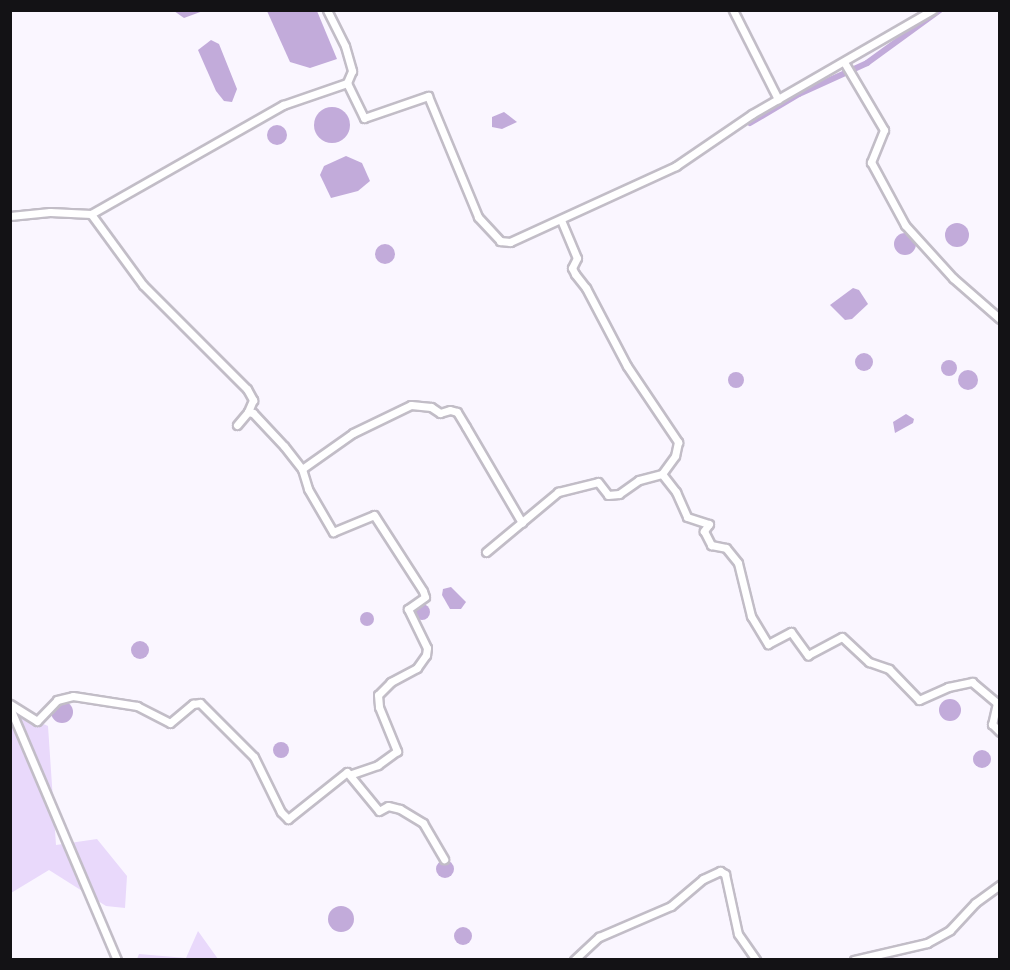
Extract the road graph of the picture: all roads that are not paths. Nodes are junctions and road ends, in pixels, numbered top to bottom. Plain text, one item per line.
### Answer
1 (327, 10) edge
2 (733, 10) edge
3 (932, 10) edge
4 (845, 64) junction
5 (347, 83) junction
6 (778, 99) junction
7 (91, 214) junction
8 (10, 216) edge
9 (561, 220) junction
10 (999, 319) edge
11 (248, 412) junction
12 (237, 425) dead end
13 (302, 469) junction
14 (662, 474) junction
15 (522, 523) junction
16 (486, 552) dead end
17 (10, 706) edge
18 (999, 732) edge
19 (352, 774) junction
20 (444, 859) dead end
21 (999, 885) edge
22 (117, 960) edge
23 (574, 960) edge
24 (756, 960) edge
25 (854, 960) edge

1 - 5 street
2 - 6 street
3 - 4 street
4 - 6 street
4 - 10 street
5 - 7 street
5 - 9 street
6 - 9 street
7 - 8 street
7 - 11 street
9 - 14 street
11 - 12 street
11 - 13 street
13 - 15 street
13 - 19 street
14 - 15 street
14 - 18 street
15 - 16 street
17 - 19 street
17 - 22 street
19 - 20 street
21 - 25 street
23 - 24 street

